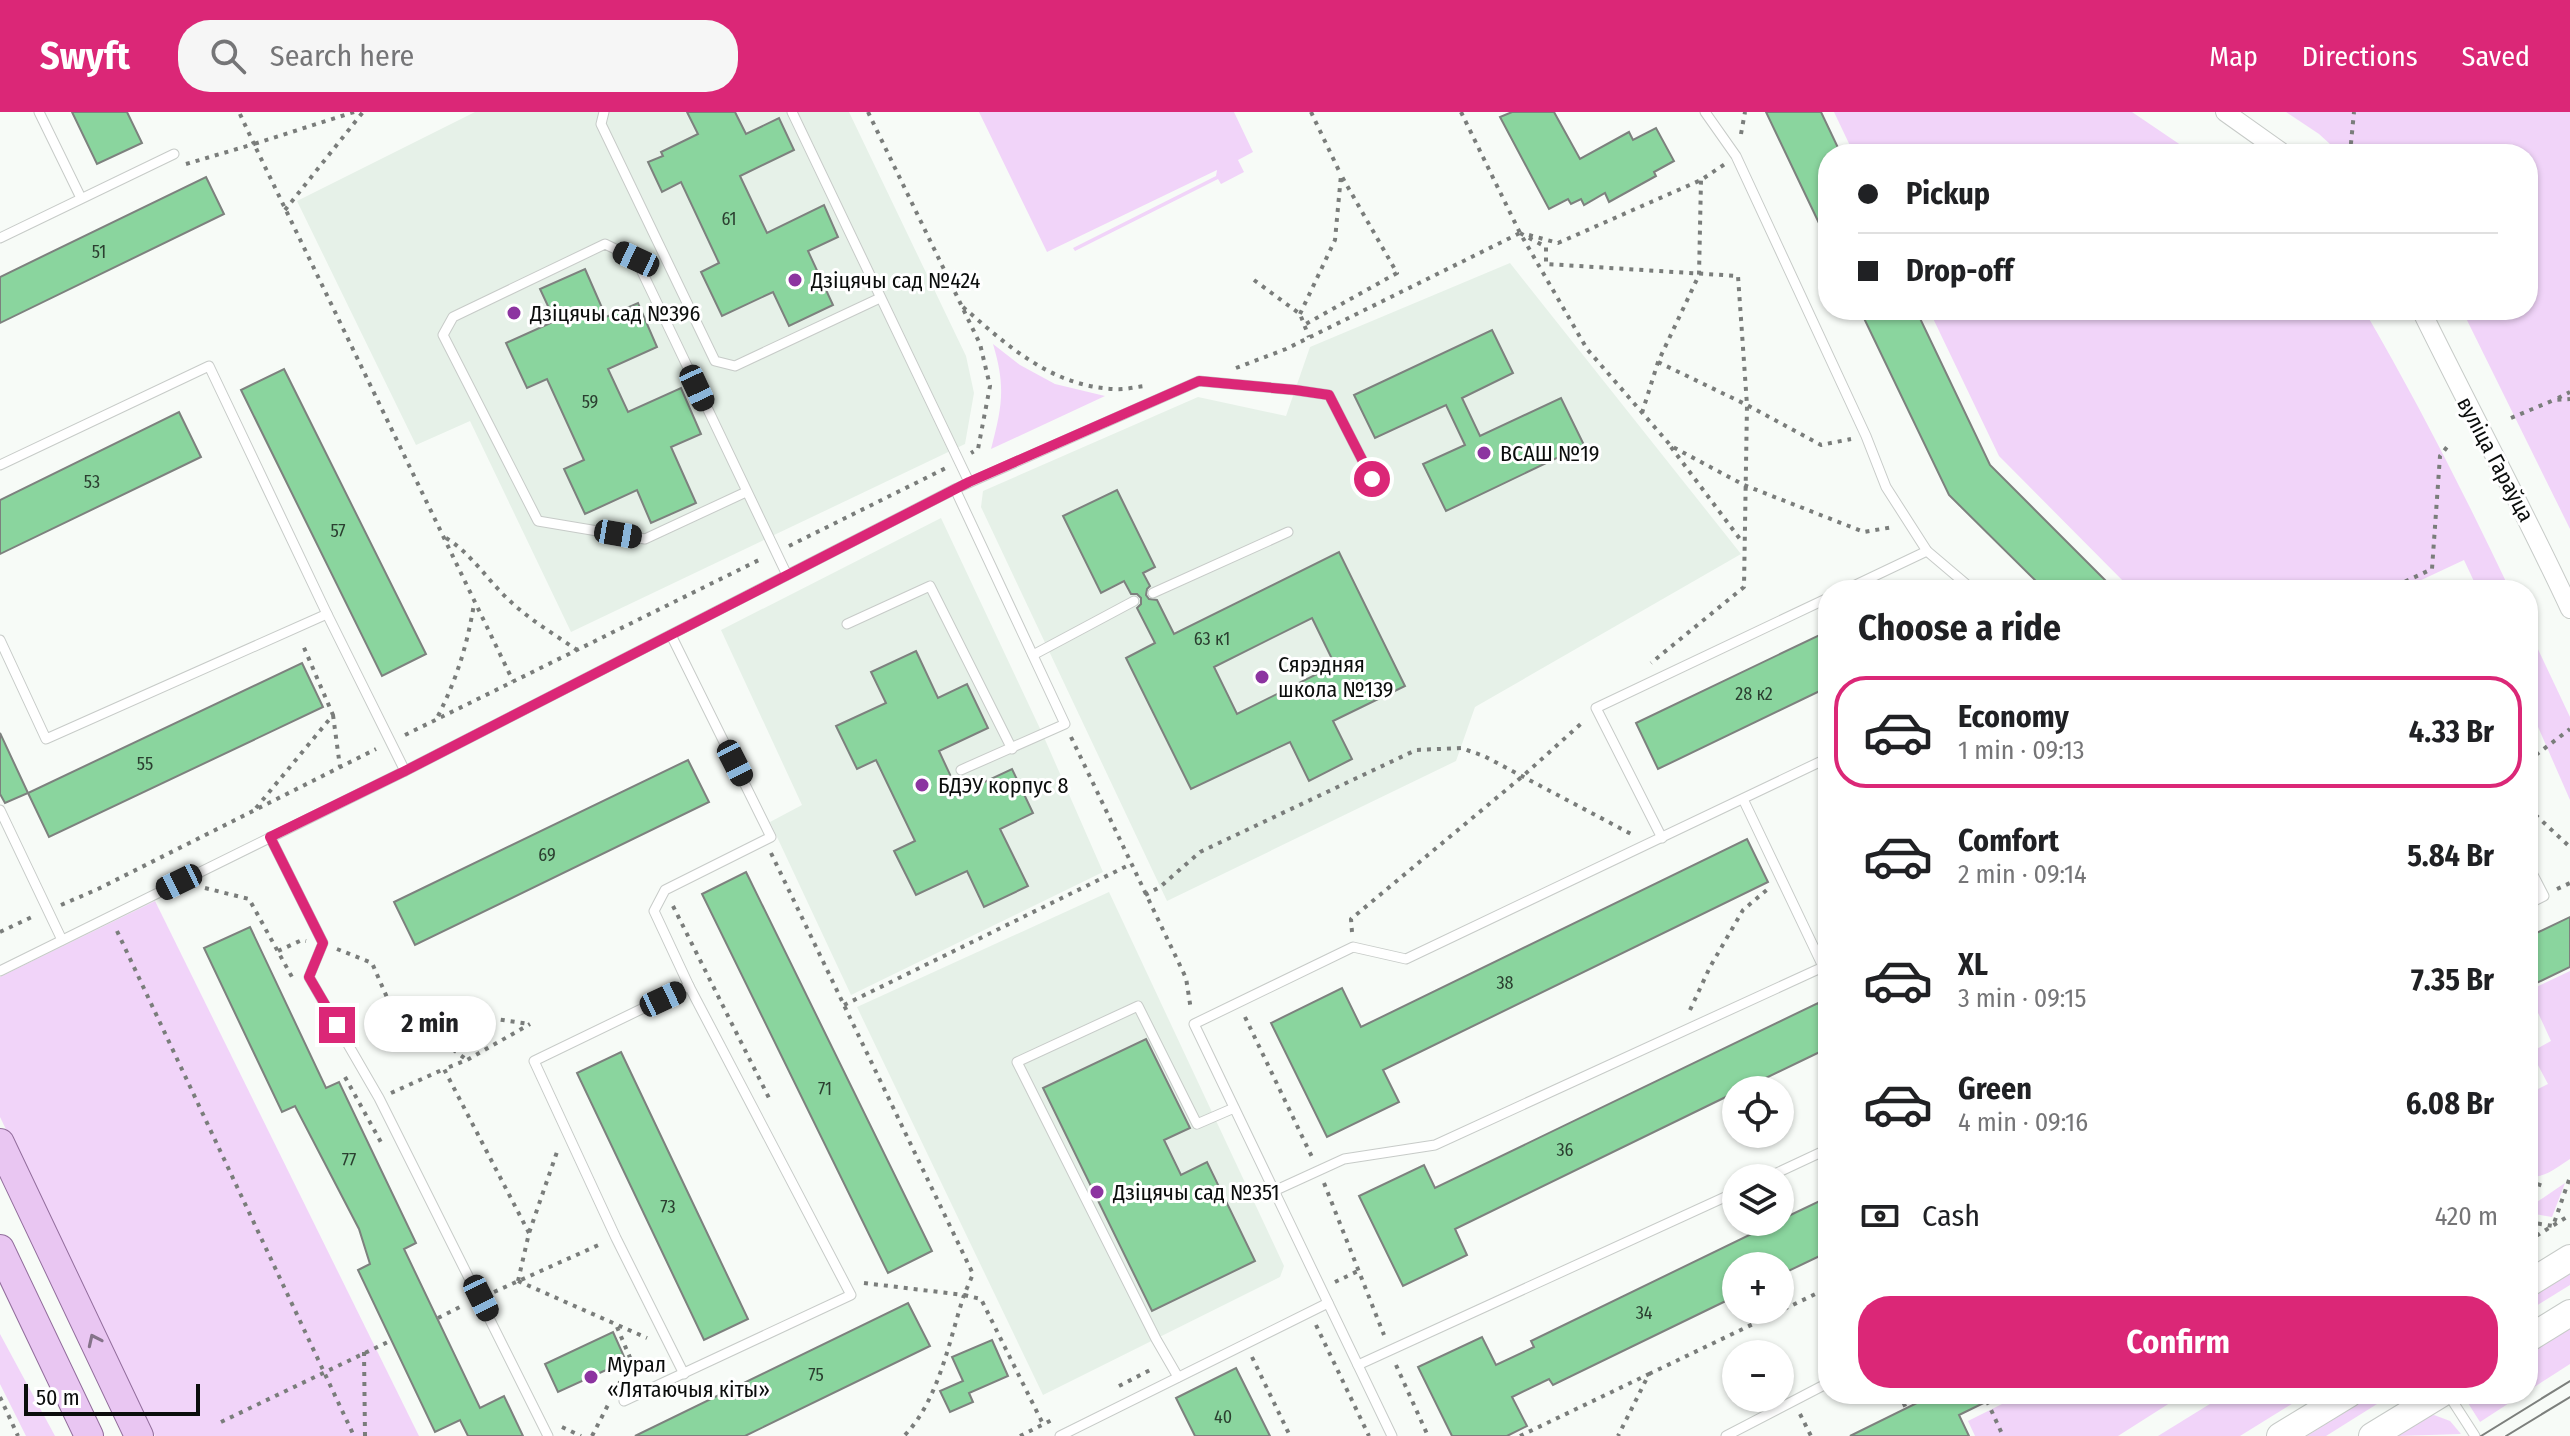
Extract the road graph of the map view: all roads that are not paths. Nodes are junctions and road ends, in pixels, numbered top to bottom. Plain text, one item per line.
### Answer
1 (39, 112) edge
2 (604, 112) edge
3 (792, 112) edge
4 (1705, 112) edge
5 (2225, 112) edge
6 (2270, 144) edge
7 (174, 154) dead end
8 (81, 198) junction
9 (0, 238) edge
10 (880, 298) junction
11 (2426, 320) edge
12 (0, 465) edge
13 (1372, 479) dead end
14 (969, 482) junction
15 (955, 489) junction
16 (746, 492) junction
17 (1288, 532) dead end
18 (1927, 551) junction
19 (787, 575) junction
20 (1866, 580) edge
21 (1961, 580) edge
22 (1153, 593) dead end
23 (1134, 601) dead end
24 (1818, 603) edge
25 (2570, 609) edge
26 (327, 614) junction
27 (847, 624) dead end
28 (671, 635) junction
29 (0, 640) edge
30 (1033, 655) junction
31 (1012, 749) junction
32 (1818, 763) edge
33 (961, 770) dead end
34 (405, 771) junction
35 (1743, 799) junction
36 (0, 810) edge
37 (270, 837) junction
38 (1662, 838) junction
39 (62, 940) junction
40 (1818, 957) edge
41 (1818, 969) edge
42 (0, 971) edge
43 (689, 986) junction
44 (1234, 1108) junction
45 (0, 1143) edge
46 (1818, 1154) edge
47 (1794, 1165) edge
48 (1274, 1191) junction
49 (1722, 1198) edge
50 (0, 1249) edge
51 (2570, 1258) edge
52 (2538, 1278) edge
53 (1328, 1303) junction
54 (2570, 1313) edge
55 (2538, 1333) edge
56 (1358, 1365) junction
57 (684, 1374) junction
58 (1178, 1377) junction
59 (1818, 1388) edge
60 (624, 1401) dead end
61 (2333, 1404) edge
62 (2425, 1404) edge
63 (2454, 1404) edge
64 (89, 1436) edge
65 (139, 1436) edge
66 (548, 1436) edge
67 (1060, 1436) edge
68 (1392, 1436) edge
69 (1726, 1436) edge
70 (2280, 1436) edge
71 (2372, 1436) edge
72 (2475, 1436) edge

1 - 8 lane
2 - 10 lane
3 - 10 lane
4 - 18 lane
5 - 6 street
7 - 8 lane
8 - 9 lane
10 - 14 lane
11 - 25 street, вуліца Гараўца
12 - 26 lane
13 - 14 lane
14 - 15 lane
15 - 19 lane
15 - 30 lane
16 - 16 lane
16 - 19 lane
17 - 22 lane
18 - 20 lane
18 - 21 lane
19 - 28 lane
23 - 30 lane
24 - 38 lane
26 - 29 lane
26 - 34 lane
27 - 31 lane
28 - 34 lane
28 - 43 lane
30 - 31 lane
31 - 33 lane
32 - 35 lane
34 - 37 lane
35 - 38 lane
35 - 40 lane
36 - 39 lane
37 - 39 lane
37 - 66 lane
38 - 44 lane
39 - 42 lane
41 - 48 lane
43 - 57 lane
43 - 57 lane
44 - 48 lane
44 - 58 lane
65 -> 45 main road
46 - 47 lane
48 - 53 lane
49 - 56 lane
50 - 64 main road
51 - 52 main road
53 - 56 lane
53 - 58 lane
54 - 55 main road
56 - 68 lane
57 - 60 lane
58 - 67 lane
59 - 69 lane
61 - 70 main road
62 - 71 main road
63 - 72 lane

